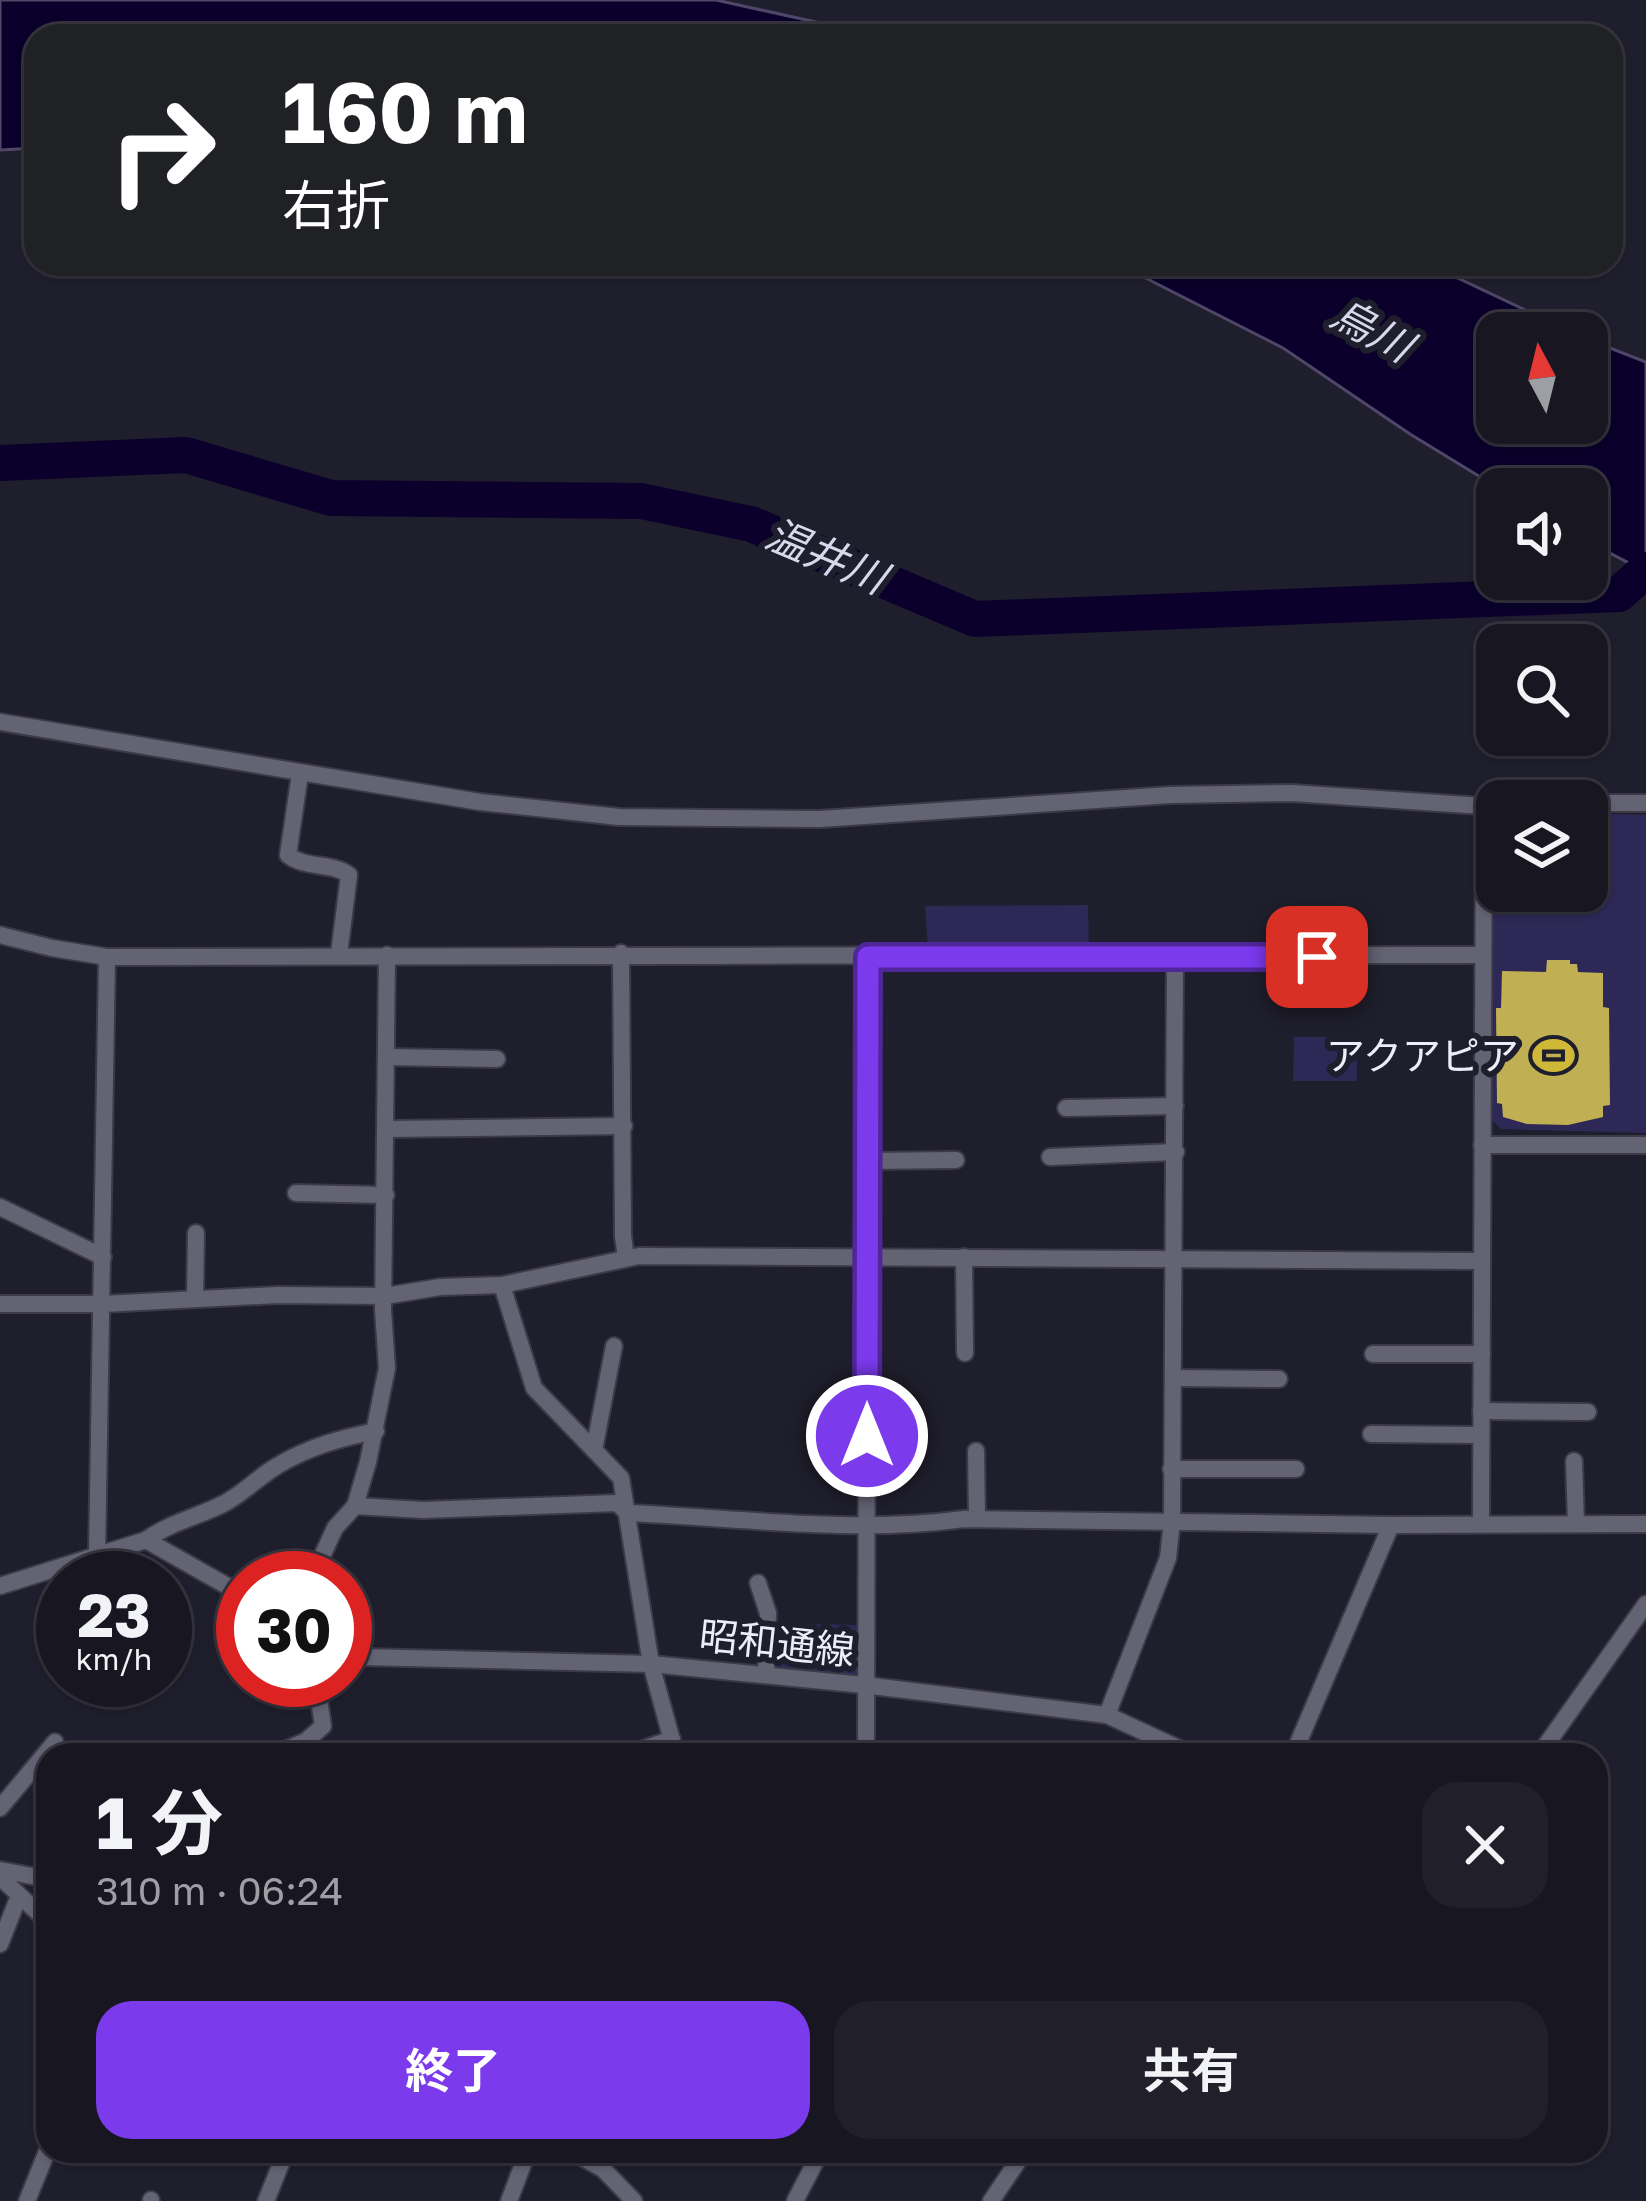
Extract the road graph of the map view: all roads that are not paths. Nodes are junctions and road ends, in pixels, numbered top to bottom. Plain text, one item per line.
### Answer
1 (0, 722) edge
2 (300, 774) junction
3 (1608, 803) edge
4 (1646, 803) edge
5 (1476, 807) edge
6 (1485, 912) edge
7 (0, 934) edge
8 (621, 953) junction
9 (339, 954) junction
10 (387, 955) junction
11 (1483, 956) junction
12 (107, 957) junction
13 (868, 957) junction
14 (1175, 957) junction
15 (386, 1057) junction
16 (496, 1059) dead end
17 (1175, 1106) junction
18 (1066, 1108) dead end
19 (624, 1126) junction
20 (387, 1129) junction
21 (1482, 1145) junction
22 (1646, 1145) edge
23 (1176, 1152) junction
24 (1050, 1157) dead end
25 (956, 1160) dead end
26 (868, 1161) junction
27 (296, 1193) dead end
28 (386, 1195) junction
29 (0, 1207) edge
30 (196, 1233) dead end
31 (103, 1256) junction
32 (964, 1257) junction
33 (626, 1258) junction
34 (1176, 1258) junction
35 (867, 1259) junction
36 (1482, 1261) junction
37 (502, 1285) junction
38 (385, 1296) junction
39 (195, 1299) junction
40 (0, 1304) edge
41 (103, 1304) junction
42 (614, 1346) dead end
43 (965, 1353) dead end
44 (1373, 1354) dead end
45 (1482, 1354) junction
46 (1173, 1378) junction
47 (1279, 1379) dead end
48 (1481, 1412) junction
49 (1588, 1412) dead end
50 (376, 1431) junction
51 (1371, 1434) dead end
52 (1481, 1435) junction
53 (594, 1450) junction
54 (976, 1451) dead end
55 (1574, 1461) dead end
56 (1171, 1469) junction
57 (1296, 1469) dead end
58 (355, 1506) junction
59 (628, 1513) junction
60 (976, 1519) junction
61 (1172, 1522) junction
62 (867, 1524) junction
63 (1481, 1524) junction
64 (1576, 1524) junction
65 (1646, 1524) edge
66 (1391, 1525) junction
67 (146, 1540) junction
68 (97, 1551) edge
69 (110, 1551) edge
70 (324, 1551) edge
71 (36, 1574) edge
72 (216, 1580) edge
73 (758, 1583) dead end
74 (0, 1586) edge
75 (1646, 1604) edge
76 (372, 1657) edge
77 (651, 1664) junction
78 (766, 1676) junction
79 (864, 1685) junction
80 (320, 1707) edge
81 (1107, 1715) junction
82 (311, 1743) edge
83 (673, 1743) edge
84 (866, 1743) edge
85 (1167, 1743) edge
86 (1298, 1743) edge
87 (1548, 1743) edge
88 (36, 1765) edge
89 (0, 1808) edge
90 (0, 1874) edge
91 (36, 1878) edge
92 (19, 1896) junction
93 (36, 1911) edge
94 (0, 1944) edge
95 (42, 2163) edge
96 (282, 2163) edge
97 (523, 2163) edge
98 (592, 2163) edge
99 (815, 2163) edge
100 (1017, 2163) edge
101 (27, 2201) edge
102 (266, 2201) edge
103 (509, 2201) edge
104 (634, 2201) edge
105 (795, 2201) edge
106 (991, 2201) edge

1 - 2 street
2 - 5 street
2 - 9 street
3 - 4 street
6 - 11 street
7 - 12 street
8 - 10 street
8 - 13 street
8 - 19 street
9 - 10 street
9 - 12 street
10 - 15 street
11 - 14 street
11 - 21 street
12 - 31 street
13 - 14 street
13 - 26 street
14 - 17 street
15 - 16 street
15 - 20 street
17 - 18 street
17 - 23 street
19 - 20 street
19 - 33 street
20 - 28 street
21 - 22 street
21 - 36 street
23 - 24 street
23 - 34 street
25 - 26 street
26 - 35 street
27 - 28 street
28 - 38 street
29 - 31 street
30 - 39 street
31 - 41 street
32 - 34 street
32 - 35 street
32 - 43 street
33 - 35 street
33 - 37 street
34 - 36 street
34 - 46 street
35 - 62 street
36 - 45 street
37 - 38 street
37 - 53 street
38 - 39 street
38 - 50 street
39 - 41 street
40 - 41 street
41 - 68 street
42 - 53 street
44 - 45 street
45 - 48 street
46 - 47 street
46 - 56 street
48 - 49 street
48 - 52 street
50 - 58 street
50 - 67 street
51 - 52 street
52 - 63 street
53 - 59 street
54 - 60 street
55 - 64 street
56 - 57 street
56 - 61 street
58 - 59 street
58 - 70 street
59 - 62 street
59 - 77 street
60 - 61 street
60 - 62 street
61 - 66 street
61 - 81 street
62 - 79 street
63 - 64 street
63 - 66 street
64 - 65 street
66 - 86 street
67 - 69 street
67 - 72 street
71 - 74 street
73 - 78 street
75 - 87 street
76 - 77 street, 昭和通線
77 - 78 street, 昭和通線
77 - 83 street
78 - 79 street, 昭和通線
79 - 81 street, 昭和通線
79 - 84 street
80 - 82 street
81 - 85 street, 昭和通線
88 - 89 street
90 - 91 street
90 - 92 street
92 - 93 street
92 - 94 street
95 - 101 street
96 - 102 street
97 - 103 street
98 - 104 street
99 - 105 street
100 - 106 street

